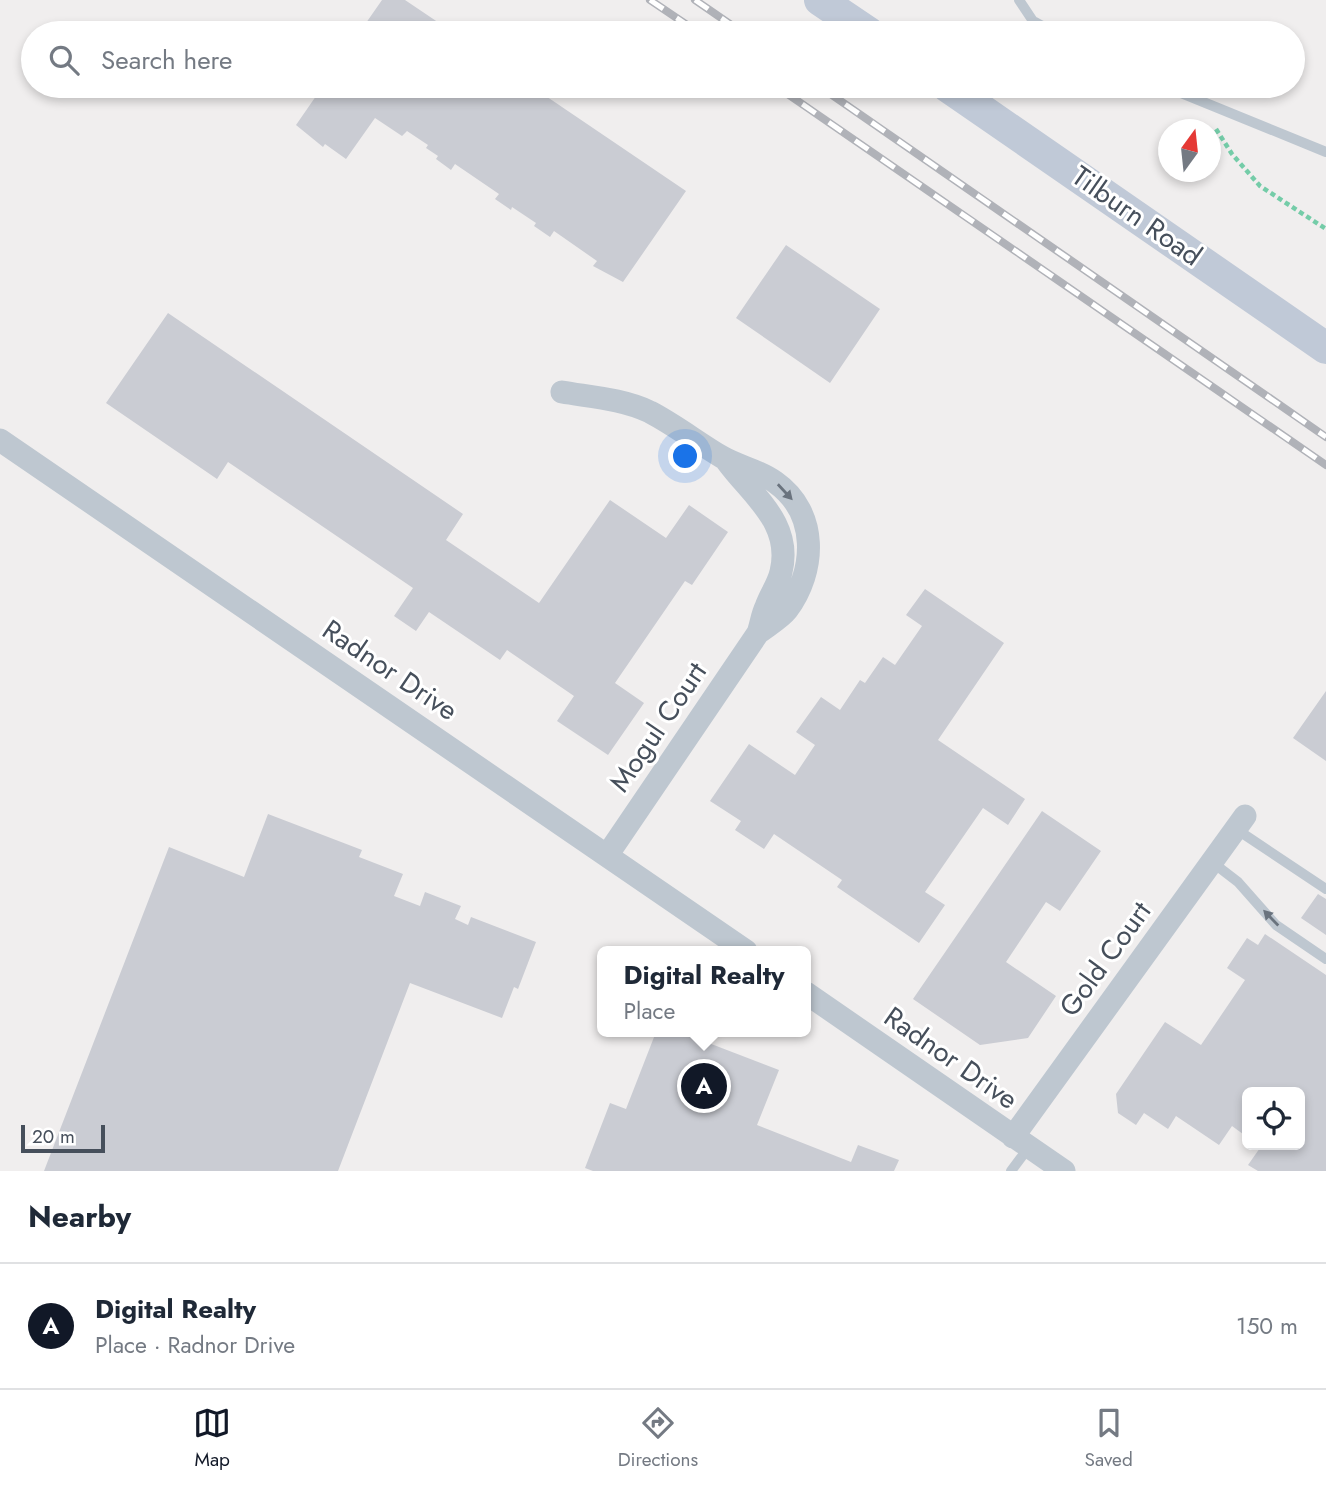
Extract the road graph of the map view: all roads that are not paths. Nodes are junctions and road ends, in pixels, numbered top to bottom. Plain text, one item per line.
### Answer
1 (820, 0) edge
2 (1019, 0) edge
3 (851, 21) edge
4 (1035, 21) edge
5 (964, 98) edge
6 (1192, 98) edge
7 (1326, 152) edge
8 (1326, 348) edge
9 (562, 392) dead end
10 (0, 440) edge
11 (1240, 822) joint
12 (607, 854) junction
13 (1212, 862) junction
14 (1326, 889) edge
15 (739, 946) edge
16 (1326, 959) edge
17 (811, 996) edge
18 (1021, 1142) junction
19 (1012, 1171) edge
20 (1063, 1171) edge

1 - 3 street
2 - 4 lane
5 - 8 street, Tilburn Road
6 - 7 lane
9 - 12 street, Mogul Court
10 - 12 street, Radnor Drive
11 - 13 street, Gold Court
11 - 14 lane
12 - 15 street, Radnor Drive
16 -> 13 lane
13 - 18 street, Gold Court
17 - 18 street, Radnor Drive
18 - 19 lane
18 - 20 street, Radnor Drive

